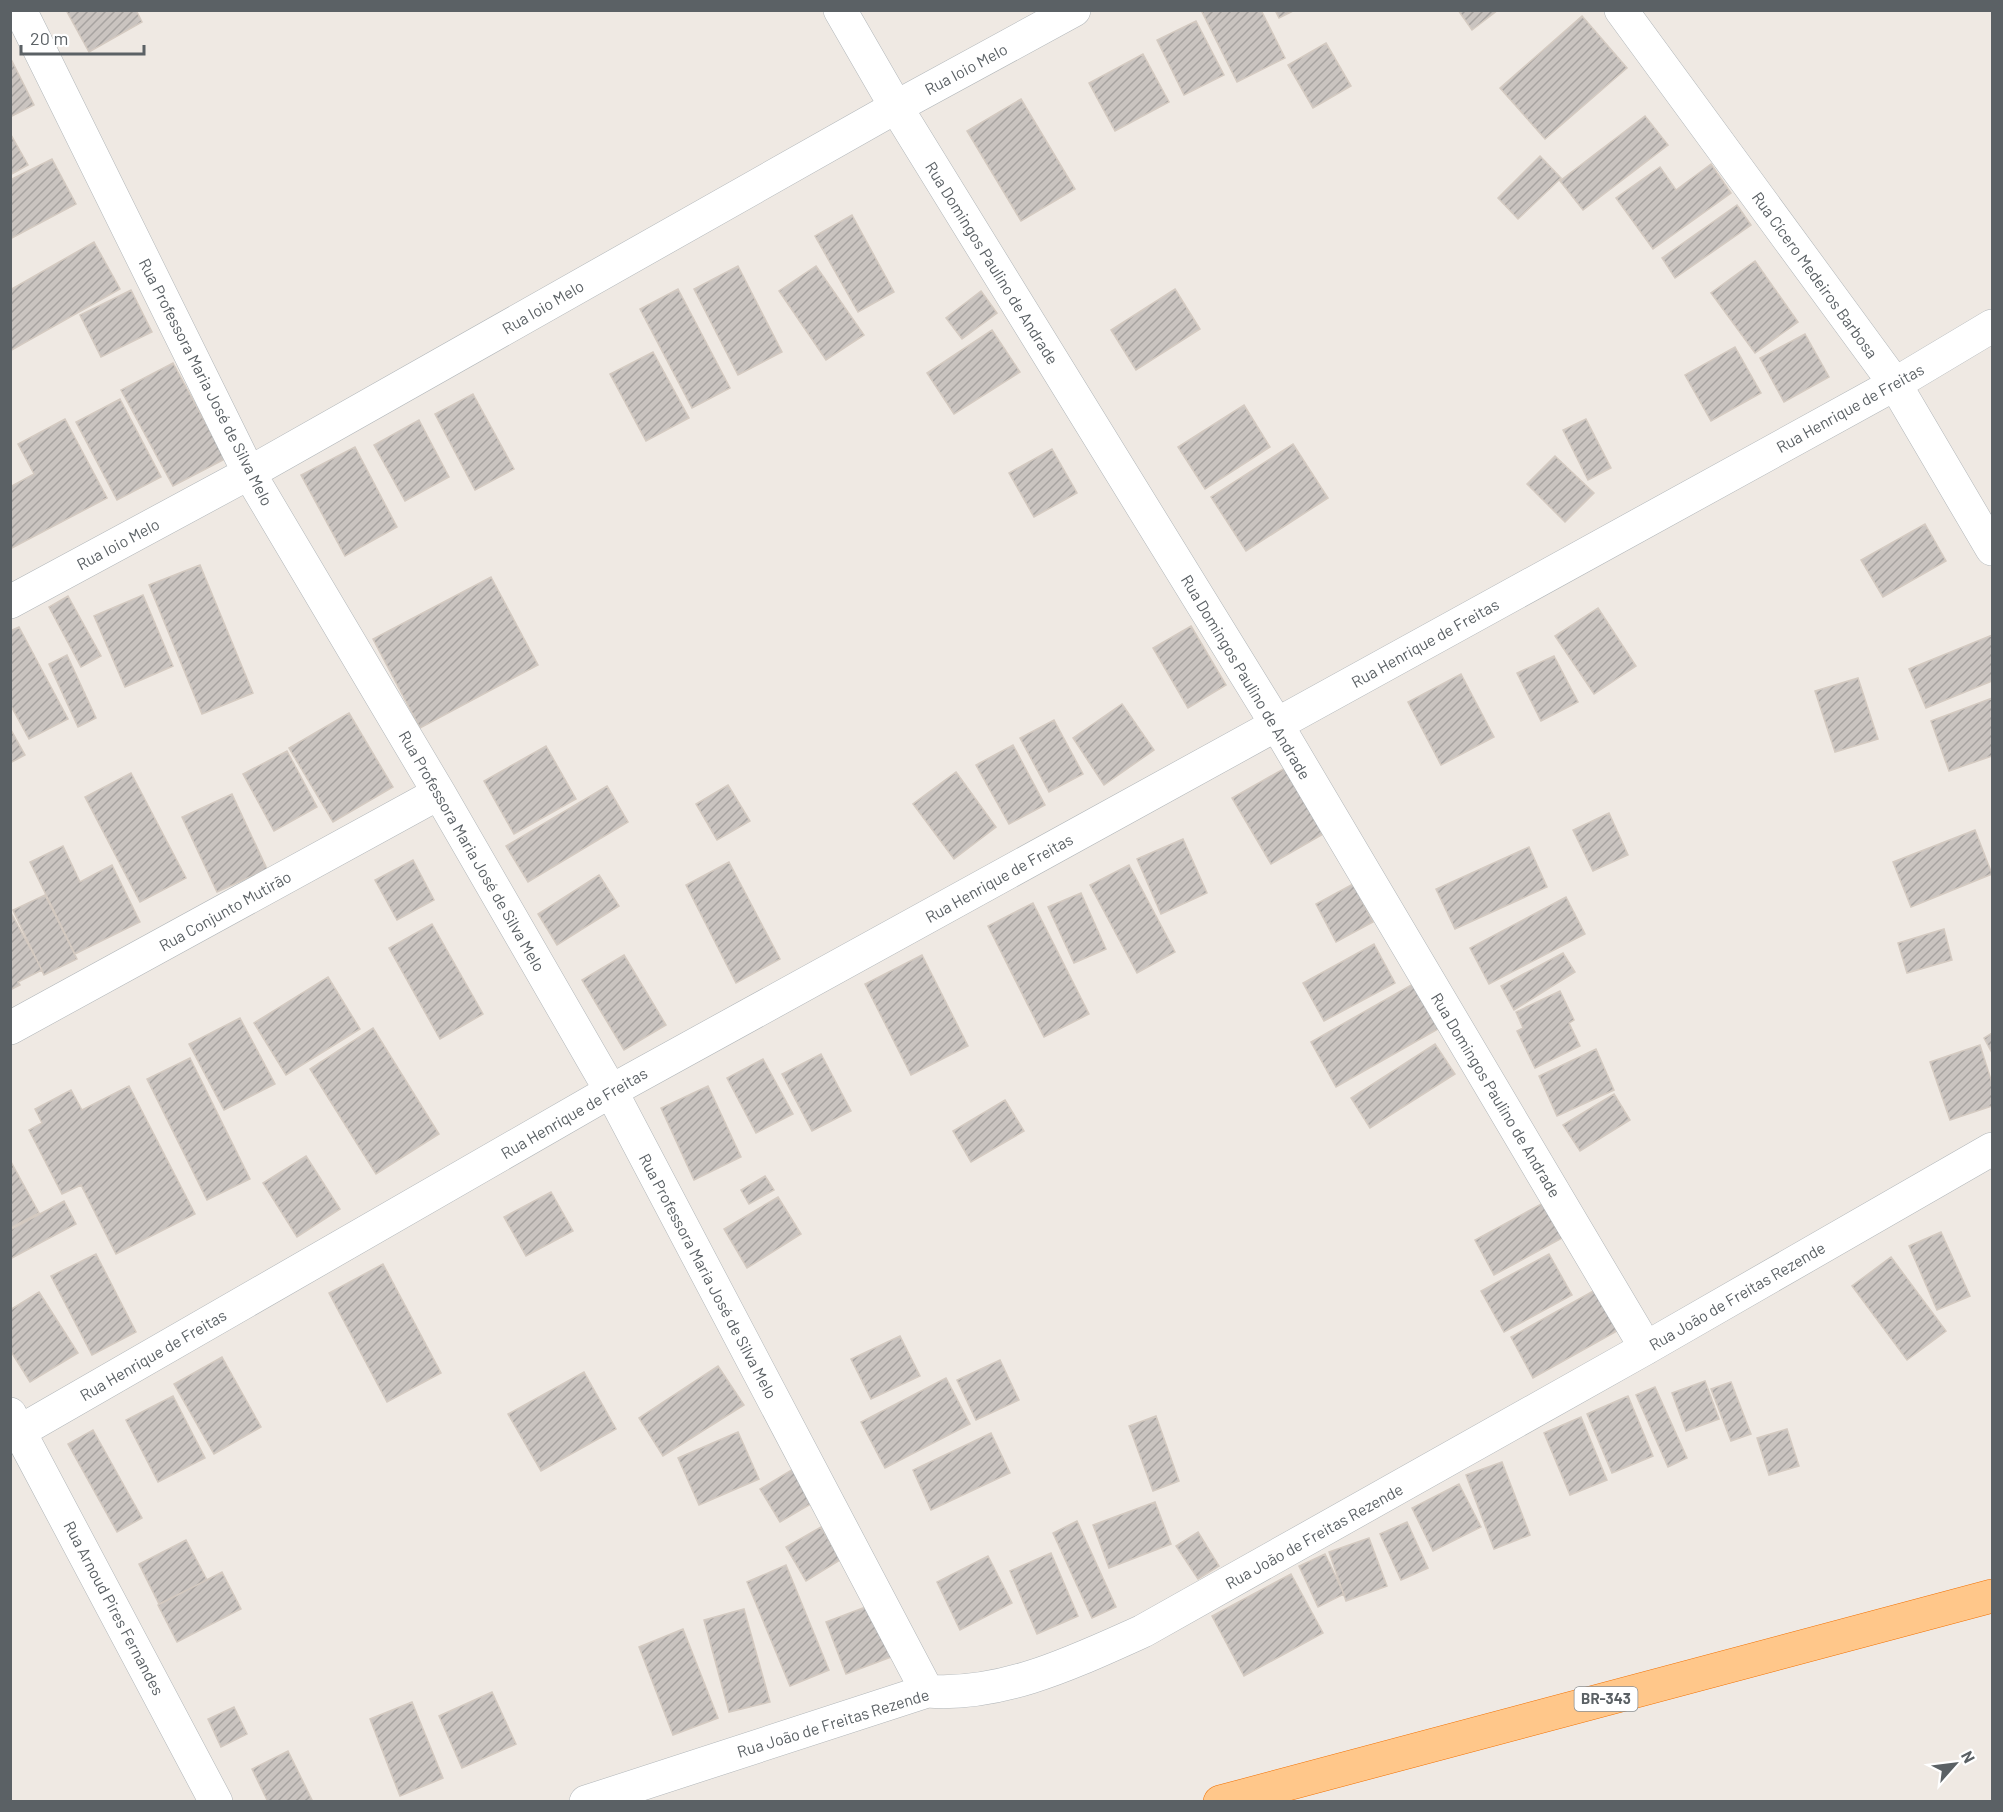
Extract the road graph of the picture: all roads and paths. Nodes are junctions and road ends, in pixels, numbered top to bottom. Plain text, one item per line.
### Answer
1 (20, 10) edge
2 (840, 10) edge
3 (1074, 10) edge
4 (1621, 10) edge
5 (896, 107) junction
6 (1992, 326) edge
7 (1895, 384) junction
8 (249, 473) junction
9 (1992, 549) edge
10 (10, 602) edge
11 (1276, 725) junction
12 (439, 793) junction
13 (10, 1029) edge
14 (611, 1091) junction
15 (1992, 1149) edge
16 (1646, 1348) junction
17 (14, 1428) edge
18 (1992, 1596) edge
19 (927, 1690) junction
20 (216, 1802) edge
21 (586, 1802) edge
22 (1220, 1802) edge

1 - 8 street, Rua Professora Maria José de Silva Melo
2 - 5 street, Rua Domingos Paulino de Andrade
3 - 5 street, Rua Ioio Melo
4 - 7 street, Rua Cícero Medeiros Barbosa
5 - 8 street, Rua Ioio Melo
5 - 11 street, Rua Domingos Paulino de Andrade
6 - 7 street, Rua Henrique de Freitas
7 - 9 street, Rua Cícero Medeiros Barbosa
7 - 11 street, Rua Henrique de Freitas
8 - 10 street, Rua Ioio Melo
8 - 12 street, Rua Professora Maria José de Silva Melo
11 - 14 street, Rua Henrique de Freitas
11 - 16 street, Rua Domingos Paulino de Andrade
12 - 13 street, Rua Conjunto Mutirão
12 - 14 street, Rua Professora Maria José de Silva Melo
14 - 17 street, Rua Henrique de Freitas
14 - 19 street, Rua Professora Maria José de Silva Melo
15 - 16 street, Rua João de Freitas Rezende
16 - 19 street, Rua João de Freitas Rezende
17 - 20 street, Rua Arnoud Pires Fernandes
18 - 22 highway, BR-343
19 - 21 street, Rua João de Freitas Rezende

